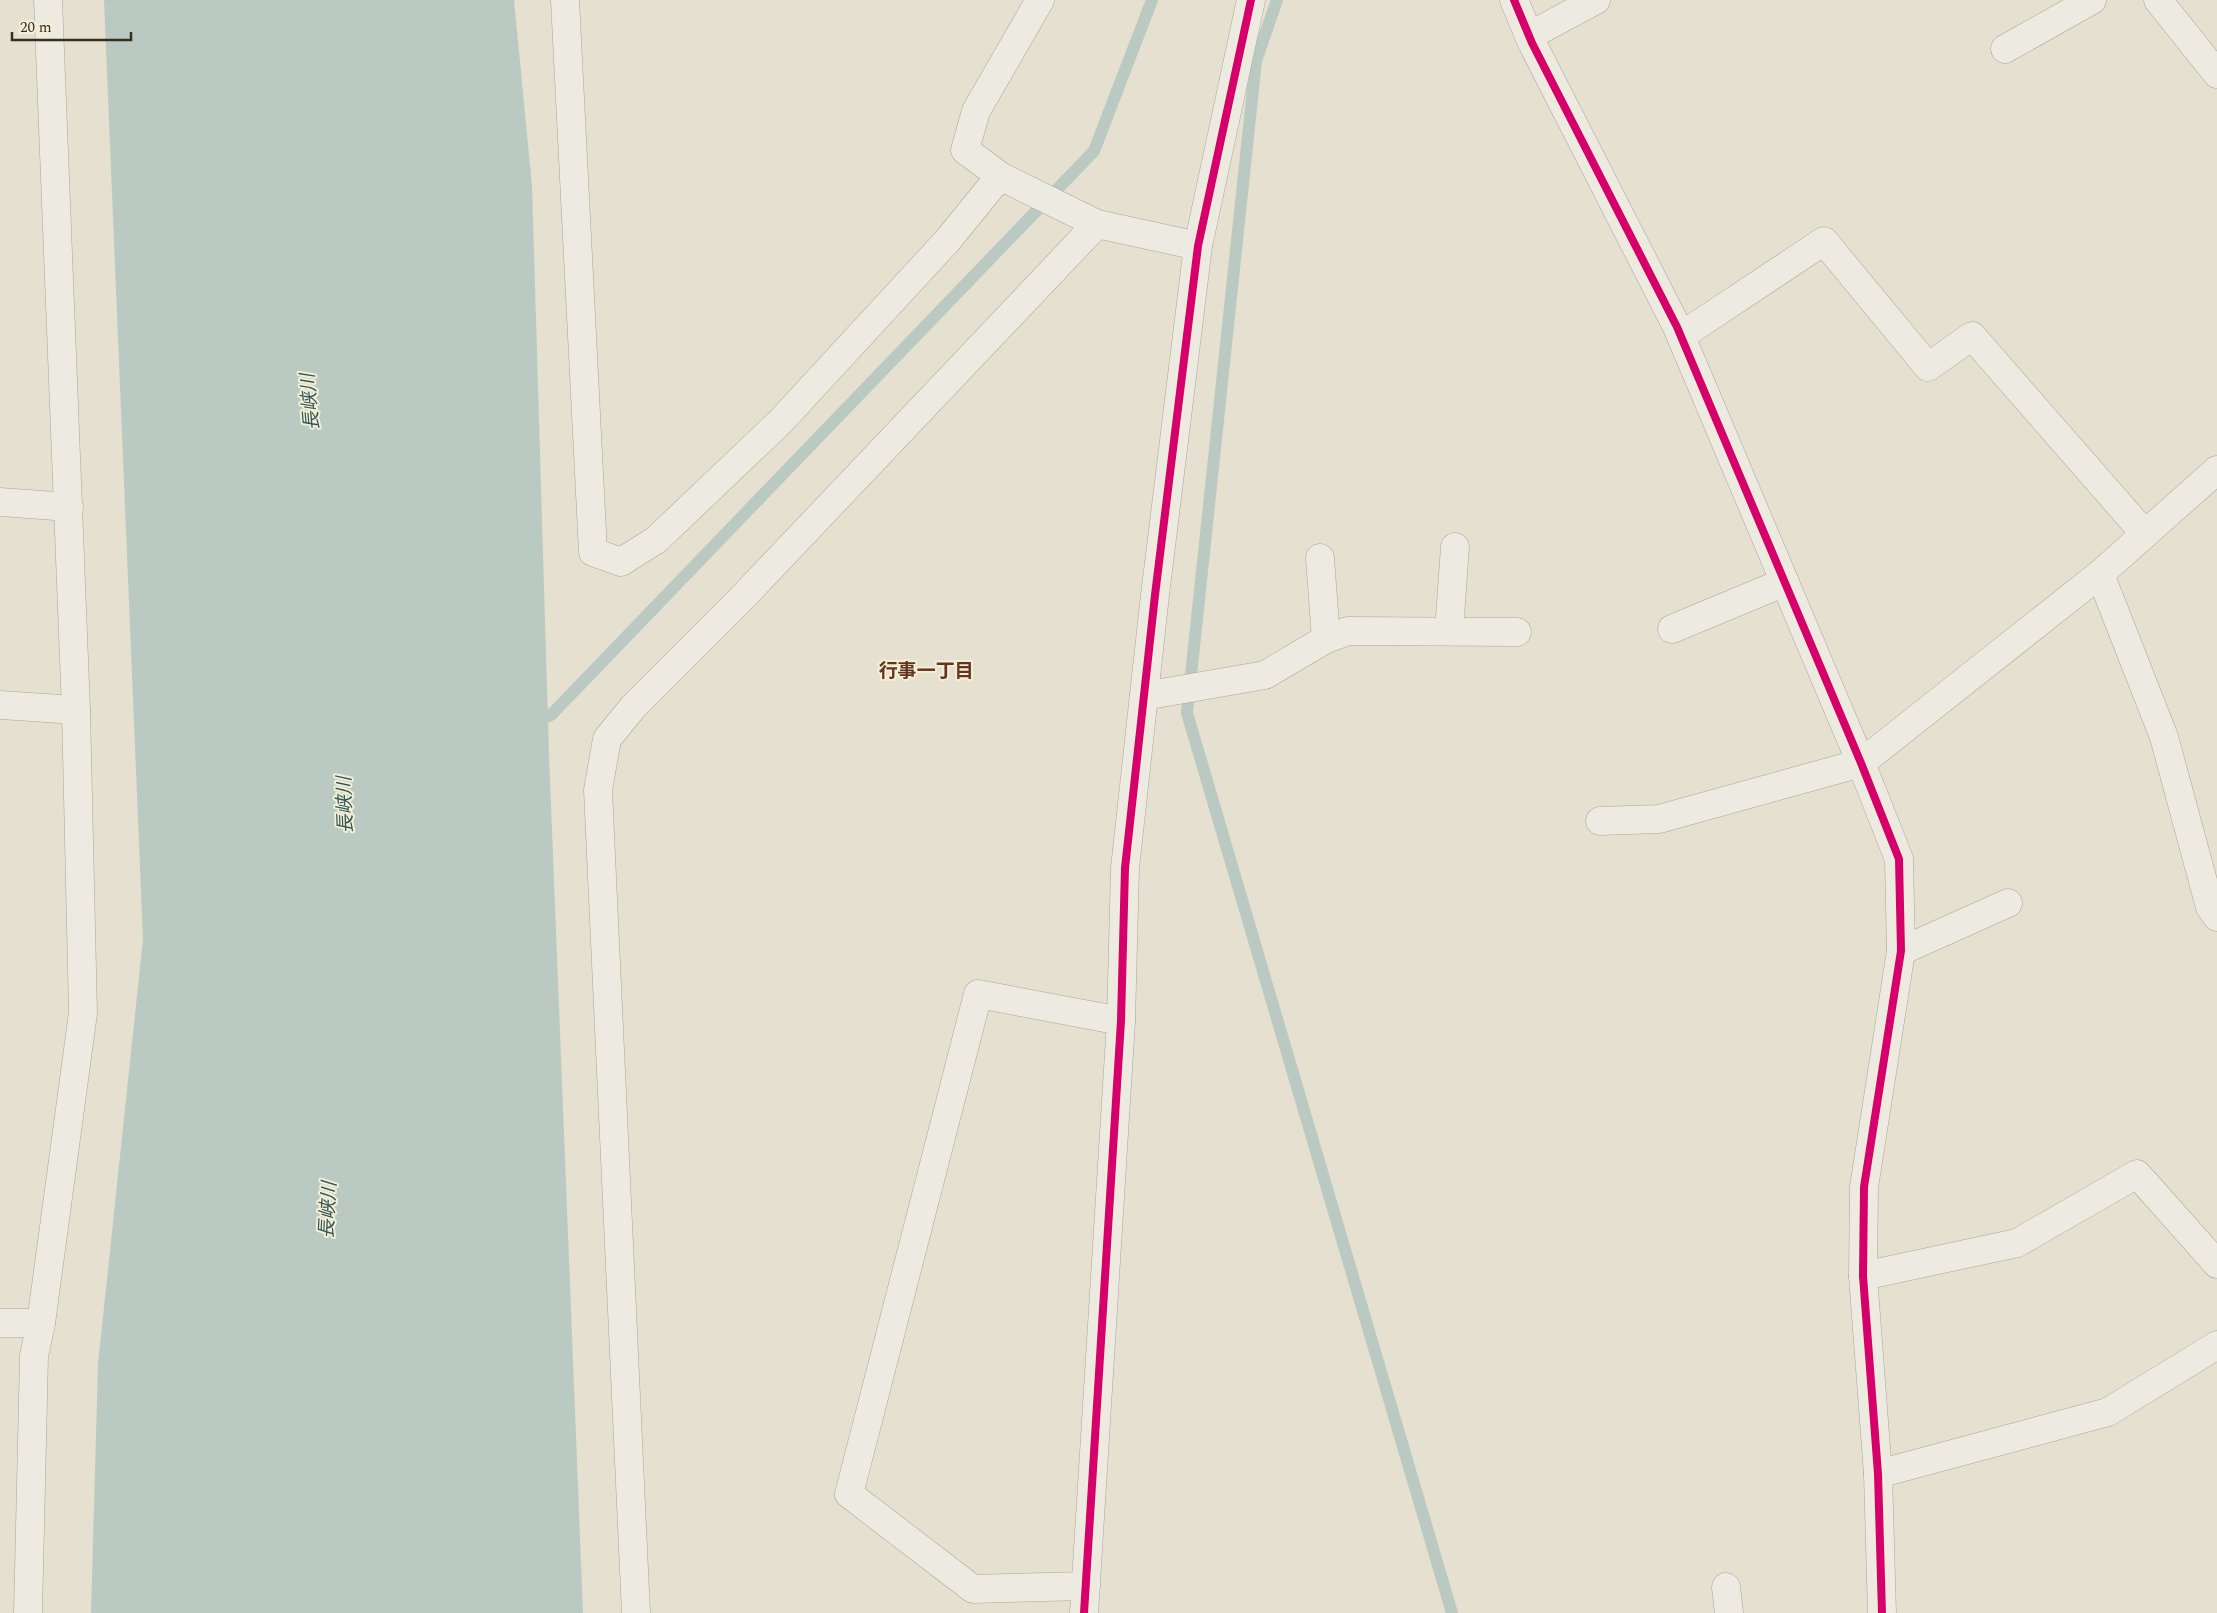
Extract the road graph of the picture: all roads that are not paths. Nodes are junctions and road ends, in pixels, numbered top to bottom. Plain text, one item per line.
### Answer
1 (48, 0) edge
2 (565, 0) edge
3 (1040, 0) edge
4 (1251, 0) edge
5 (1514, 0) edge
6 (1596, 0) edge
7 (2092, 0) edge
8 (2158, 0) edge
9 (1529, 36) junction
10 (2005, 49) dead end
11 (2217, 74) edge
12 (1000, 176) junction
13 (1086, 218) junction
14 (1198, 246) junction
15 (1681, 336) junction
16 (2217, 470) edge
17 (0, 502) edge
18 (68, 507) junction
19 (2145, 534) junction
20 (1455, 547) dead end
21 (1320, 558) dead end
22 (2100, 574) junction
23 (1785, 582) junction
24 (1672, 628) dead end
25 (1449, 631) junction
26 (1517, 632) dead end
27 (1326, 639) junction
28 (1144, 696) junction
29 (0, 705) edge
30 (76, 710) junction
31 (1861, 763) junction
32 (1600, 821) dead end
33 (2008, 903) dead end
34 (2217, 917) edge
35 (1901, 951) junction
36 (1121, 1021) junction
37 (2217, 1264) edge
38 (1864, 1276) junction
39 (0, 1323) edge
40 (41, 1323) junction
41 (2217, 1345) edge
42 (1878, 1474) junction
43 (1086, 1586) junction
44 (28, 1613) edge
45 (636, 1613) edge
46 (1084, 1613) edge
47 (1882, 1613) edge

1 - 18 street
2 - 12 street
3 - 12 street
4 - 14 street
5 - 9 street
6 - 9 street
7 - 10 street
8 - 11 street
9 - 15 street
12 - 13 street
13 - 14 street
13 - 45 street
14 - 28 street
15 - 19 street
15 - 23 street
16 - 19 street
17 - 18 street
18 - 30 street
19 - 22 street
20 - 25 street
21 - 27 street
22 - 31 street
22 - 34 street
23 - 24 street
23 - 31 street
25 - 26 street
25 - 27 street
27 - 28 street
28 - 36 street
29 - 30 street
30 - 40 street
31 - 32 street
31 - 35 street
33 - 35 street
35 - 38 street
36 - 43 street
36 - 43 street
37 - 38 street
38 - 42 street
39 - 40 street
40 - 44 street
41 - 42 street
42 - 47 street
43 - 46 street

